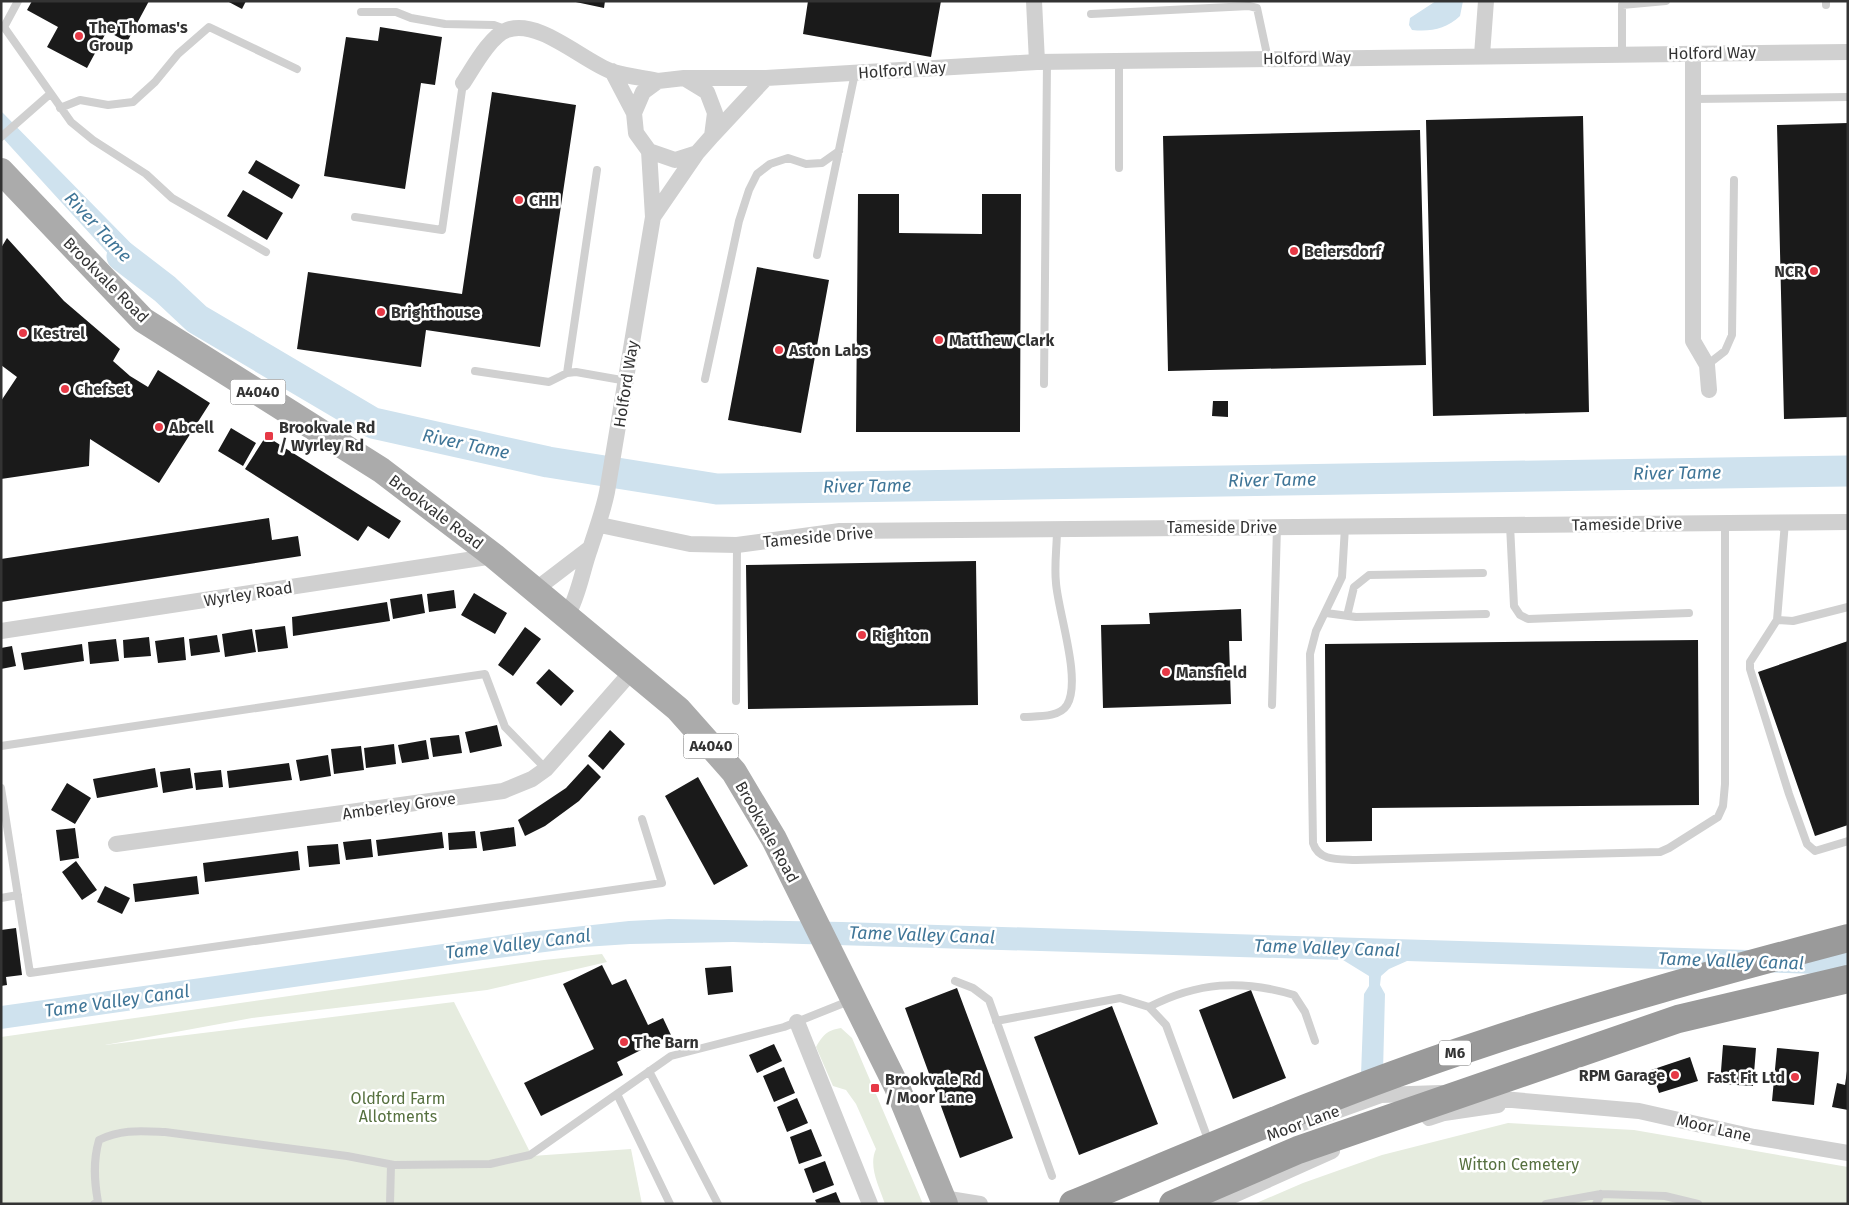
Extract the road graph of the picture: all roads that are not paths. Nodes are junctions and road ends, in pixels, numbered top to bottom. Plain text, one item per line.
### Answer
1 (18, 1) edge
2 (1034, 1) edge
3 (1486, 1) edge
4 (1666, 1) edge
5 (361, 12) dead end
6 (1091, 14) dead end
7 (507, 30) junction
8 (1848, 52) edge
9 (1692, 53) junction
10 (1622, 54) junction
11 (1482, 55) junction
12 (1268, 59) junction
13 (1042, 62) junction
14 (1118, 62) junction
15 (297, 70) dead end
16 (612, 72) junction
17 (855, 73) junction
18 (684, 78) junction
19 (766, 78) junction
20 (658, 81) junction
21 (463, 83) joint
22 (50, 94) junction
23 (1848, 96) edge
24 (1692, 99) junction
25 (60, 108) junction
26 (634, 113) junction
27 (712, 136) junction
28 (1, 137) edge
29 (649, 151) junction
30 (838, 152) junction
31 (697, 153) junction
32 (1119, 168) dead end
33 (597, 170) dead end
34 (1, 171) edge
35 (1734, 180) dead end
36 (355, 217) dead end
37 (653, 217) junction
38 (266, 252) dead end
39 (817, 255) dead end
40 (1707, 365) junction
41 (475, 371) dead end
42 (567, 373) junction
43 (705, 379) dead end
44 (627, 381) junction
45 (1044, 384) dead end
46 (1710, 390) dead end
47 (1784, 522) junction
48 (1848, 522) edge
49 (1725, 523) junction
50 (1510, 525) junction
51 (600, 526) junction
52 (1345, 526) junction
53 (1278, 527) junction
54 (1057, 529) junction
55 (738, 545) junction
56 (590, 548) junction
57 (494, 556) junction
58 (1483, 573) dead end
59 (535, 590) junction
60 (1848, 607) edge
61 (1326, 613) junction
62 (1689, 613) dead end
63 (1486, 614) dead end
64 (567, 616) junction
65 (1347, 616) junction
66 (1778, 620) junction
67 (1, 631) edge
68 (633, 670) junction
69 (736, 701) dead end
70 (1272, 705) dead end
71 (1024, 717) dead end
72 (1, 746) edge
73 (546, 768) junction
74 (1, 788) edge
75 (642, 819) dead end
76 (1848, 841) edge
77 (116, 844) dead end
78 (18, 896) junction
79 (1, 898) edge
80 (1848, 938) edge
81 (1848, 979) edge
82 (955, 981) dead end
83 (853, 999) junction
84 (1149, 1007) junction
85 (996, 1021) junction
86 (797, 1022) junction
87 (1315, 1041) dead end
88 (650, 1071) junction
89 (616, 1094) junction
90 (1520, 1102) junction
91 (1386, 1113) dead end
92 (1390, 1131) junction
93 (1848, 1153) edge
94 (1214, 1155) junction
95 (391, 1165) junction
96 (1052, 1176) dead end
97 (1601, 1194) junction
98 (944, 1201) edge
99 (97, 1203) edge
100 (390, 1204) edge
101 (670, 1204) edge
102 (718, 1204) edge
103 (870, 1204) edge
104 (980, 1204) edge
105 (1073, 1204) edge
106 (1096, 1204) edge
107 (1173, 1204) edge
108 (1214, 1204) edge
109 (1546, 1204) edge
110 (1596, 1204) edge
111 (1698, 1204) edge

1 - 22 lane
2 - 13 street
3 - 11 street
4 - 10 lane
5 - 7 lane
6 - 12 lane
7 - 16 street
7 - 21 street
8 - 9 street, Holford Way
9 - 10 street, Holford Way
9 - 24 street
10 - 11 street, Holford Way
11 - 12 street, Holford Way
12 - 14 street, Holford Way
13 - 14 street, Holford Way
13 - 17 street, Holford Way
13 - 45 lane
14 - 32 lane
15 - 25 lane
16 - 20 street
16 - 26 street
17 - 19 street, Holford Way
17 - 30 lane
18 - 19 street, Holford Way
18 - 20 street
18 - 27 street
19 - 27 street
20 - 26 street
21 - 36 lane
22 - 25 lane
22 - 28 lane
23 - 24 lane
24 - 40 street
25 - 38 lane
26 - 29 street
27 - 31 street
29 - 31 street
29 - 37 street, Holford Way
30 - 39 lane
30 - 43 lane
31 - 37 street, Holford Way
33 - 42 lane
34 - 57 main road, Brookvale Road / A4040
35 - 40 lane
37 - 44 street, Holford Way
40 - 46 street
41 - 42 lane
42 - 44 lane
44 - 51 street, Holford Way
47 - 48 street, Tameside Drive
47 - 49 street, Tameside Drive
47 - 66 lane
49 - 50 street, Tameside Drive
49 - 61 lane
50 - 52 street, Tameside Drive
50 - 62 lane
51 - 55 street, Tameside Drive
51 - 56 street, Holford Way
52 - 53 street, Tameside Drive
52 - 61 lane
53 - 54 street, Tameside Drive
53 - 70 lane
54 - 55 street, Tameside Drive
54 - 71 lane
55 - 69 lane
56 - 59 street, Holford Way
56 - 64 street, Holford Way
57 - 59 main road, Brookvale Road / A4040
57 - 67 street, Wyrley Road
58 - 65 lane
59 - 64 main road, Brookvale Road / A4040
60 - 66 lane
61 - 65 lane
63 - 65 lane
64 - 68 main road, Brookvale Road / A4040
66 - 76 lane
68 - 73 street, Amberley Grove
68 - 83 main road, Brookvale Road / A4040
72 - 73 lane
73 - 77 street, Amberley Grove
74 - 78 lane
75 - 78 lane
78 - 79 lane
80 - 105 highway, M6, bridge
81 - 107 highway, M6, bridge
82 - 85 lane
83 - 86 lane
83 - 98 main road, A4040
84 - 85 lane
84 - 87 lane
84 - 94 lane
85 - 96 lane
86 - 88 lane
86 - 103 street
88 - 89 lane
88 - 102 lane
89 - 95 lane
89 - 101 lane
90 - 92 street, Moor Lane
90 - 93 street, Moor Lane
90 - 94 street, Moor Lane
91 - 92 lane
92 - 108 street, Moor Lane
94 - 106 street, Moor Lane
95 - 99 lane
95 - 100 lane
97 - 109 lane
97 - 110 lane
97 - 111 lane
98 - 104 street

